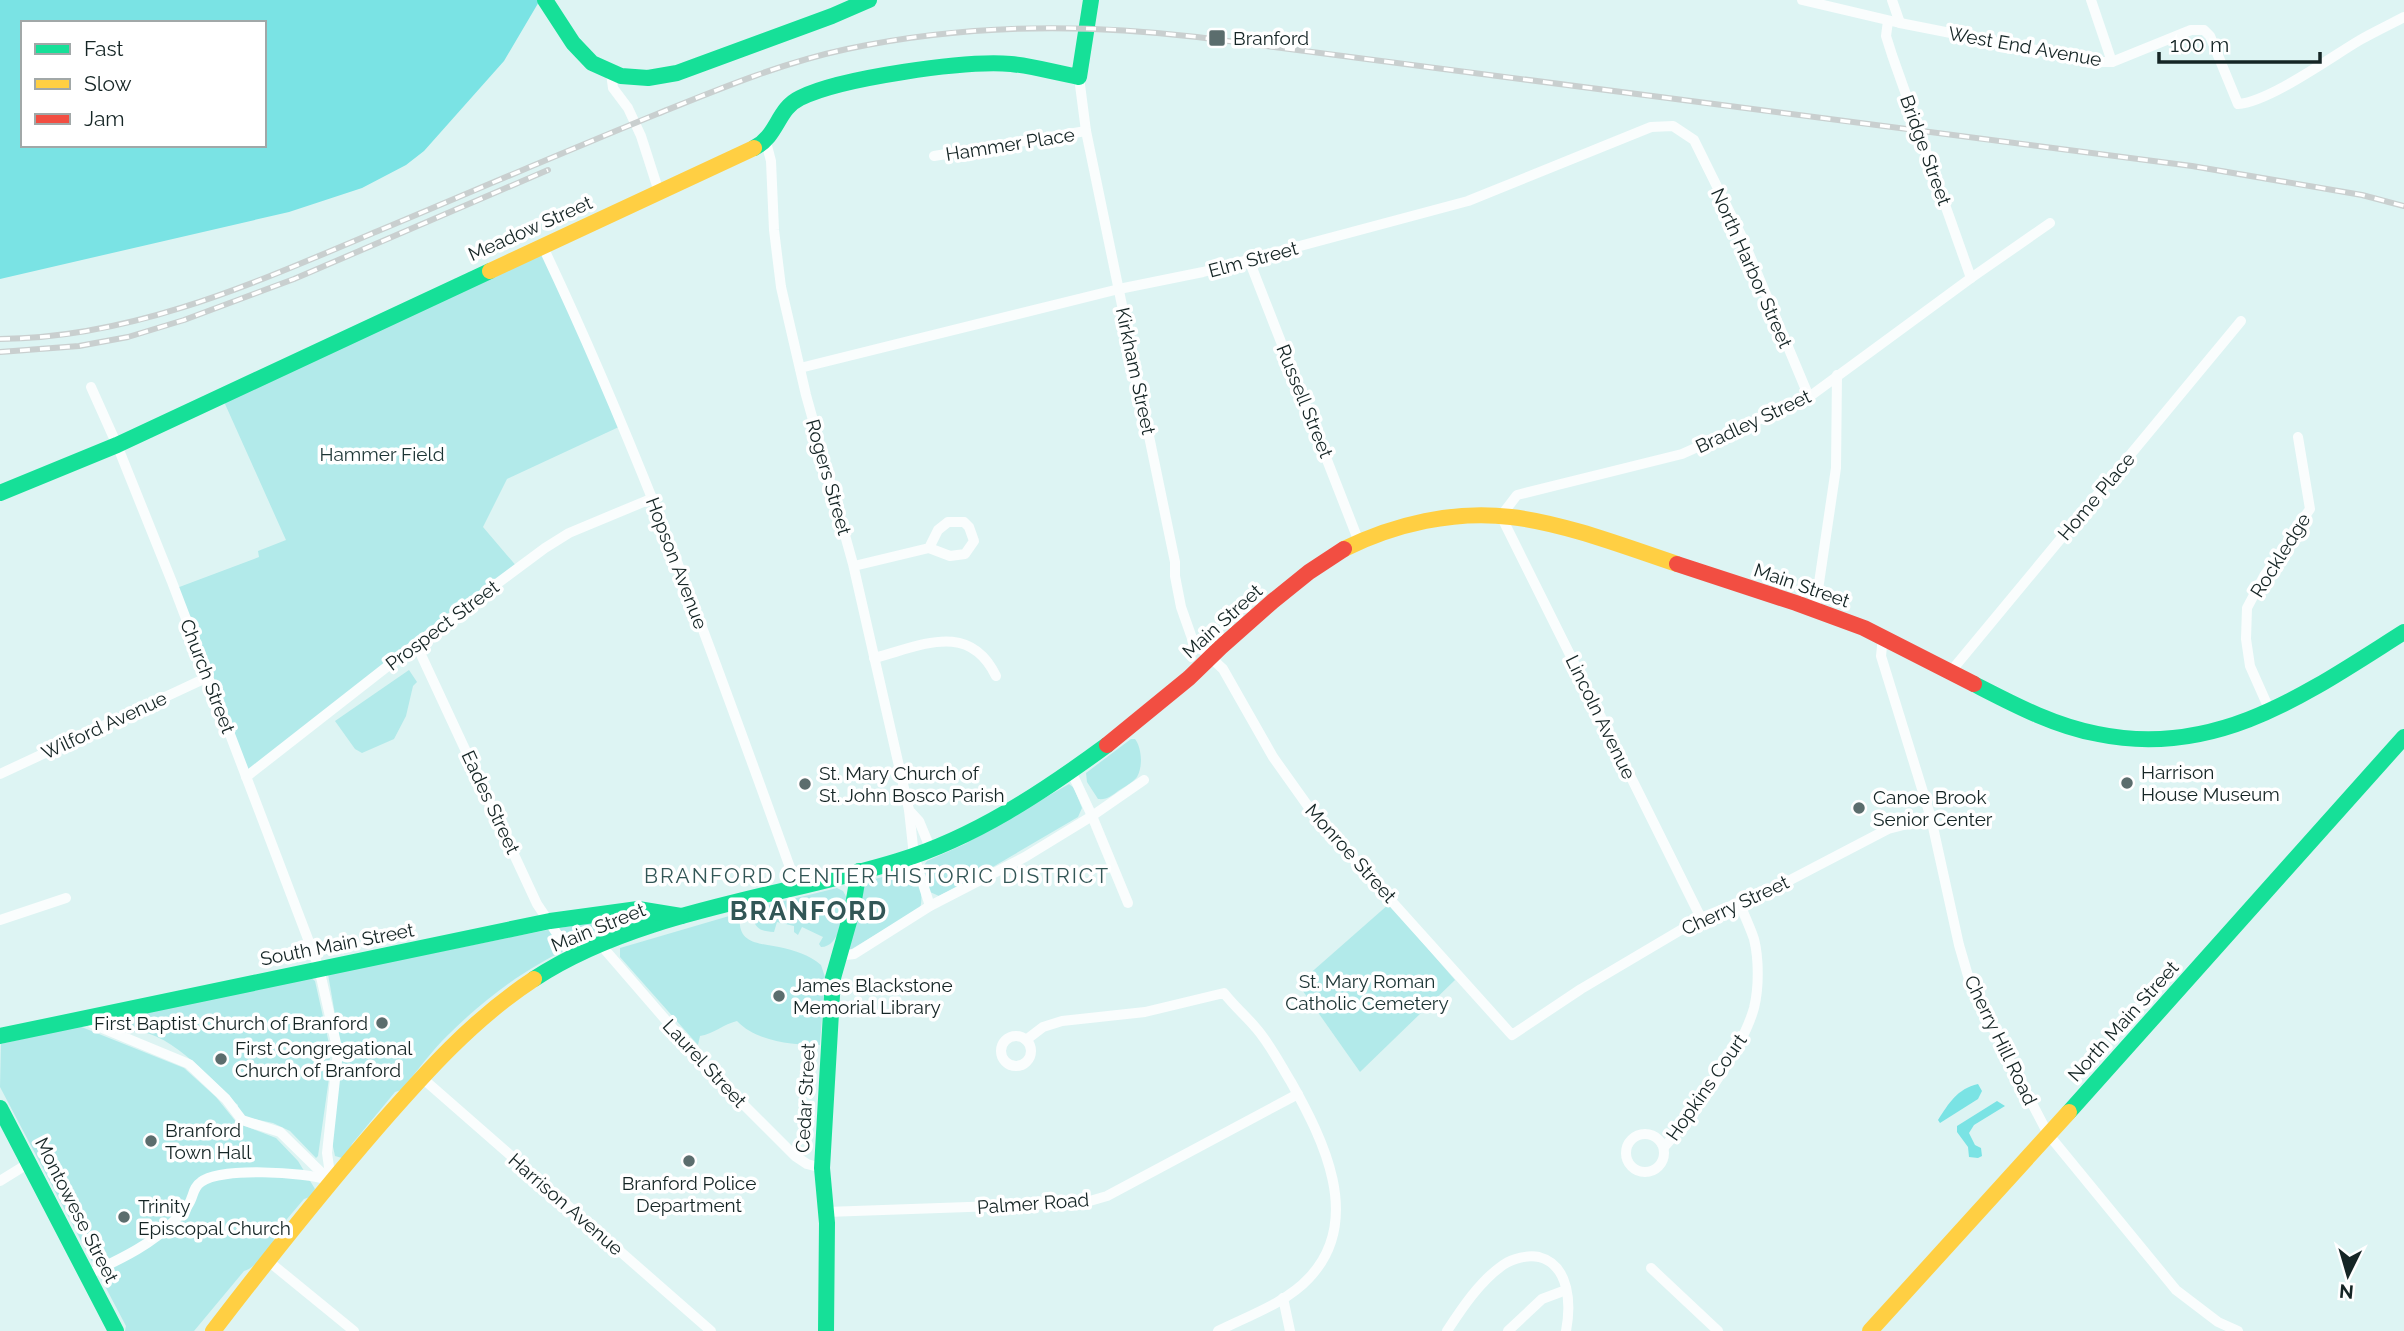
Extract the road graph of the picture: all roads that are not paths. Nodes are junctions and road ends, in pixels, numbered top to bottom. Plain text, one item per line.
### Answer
1 (545, 0) edge
2 (869, 0) edge
3 (1802, 0) edge
4 (1892, 0) edge
5 (2091, 0) edge
6 (1090, 4) edge
7 (2404, 17) edge
8 (1894, 22) junction
9 (2112, 62) junction
10 (611, 73) junction
11 (1079, 77) junction
12 (1086, 131) junction
13 (1693, 140) joint
14 (766, 142) junction
15 (934, 156) dead end
16 (659, 192) junction
17 (2050, 223) dead end
18 (541, 245) junction
19 (1249, 260) junction
20 (1971, 278) junction
21 (1119, 289) junction
22 (2241, 321) dead end
23 (800, 368) junction
24 (1837, 375) junction
25 (91, 387) dead end
26 (1809, 397) junction
27 (2298, 437) dead end
28 (117, 445) junction
29 (0, 493) edge
30 (653, 498) junction
31 (1501, 516) junction
32 (1359, 542) junction
33 (929, 548) dead end
34 (854, 566) junction
35 (1815, 610) junction
36 (2404, 632) edge
37 (1883, 637) junction
38 (416, 644) junction
39 (874, 658) junction
40 (1210, 658) junction
41 (1952, 670) junction
42 (996, 676) dead end
43 (208, 677) junction
44 (2270, 711) junction
45 (2404, 737) edge
46 (1071, 771) junction
47 (0, 774) edge
48 (246, 777) junction
49 (1144, 779) dead end
50 (909, 810) junction
51 (1092, 816) junction
52 (1931, 818) junction
53 (931, 850) junction
54 (914, 856) junction
55 (859, 871) junction
56 (797, 887) junction
57 (66, 898) dead end
58 (1128, 903) dead end
59 (1740, 904) junction
60 (930, 906) junction
61 (684, 917) junction
62 (1701, 918) junction
63 (0, 920) edge
64 (550, 920) junction
65 (600, 944) junction
66 (572, 956) junction
67 (838, 956) junction
68 (319, 968) junction
69 (88, 1017) junction
70 (1512, 1035) joint
71 (0, 1036) edge
72 (1026, 1040) dead end
73 (421, 1077) junction
74 (1298, 1094) junction
75 (0, 1108) edge
76 (2048, 1134) junction
77 (1664, 1147) dead end
78 (29, 1163) junction
79 (822, 1168) junction
80 (0, 1181) edge
81 (331, 1181) junction
82 (826, 1212) junction
83 (267, 1260) junction
84 (1651, 1268) dead end
85 (87, 1275) junction
86 (1566, 1290) junction
87 (1283, 1298) junction
88 (1448, 1330) edge
89 (116, 1331) edge
90 (213, 1331) edge
91 (354, 1331) edge
92 (711, 1331) edge
93 (827, 1331) edge
94 (1218, 1331) edge
95 (1290, 1331) edge
96 (1508, 1331) edge
97 (1566, 1331) edge
98 (1718, 1331) edge
99 (1870, 1331) edge
100 (2238, 1331) edge

1 - 10 main road
2 - 10 main road
3 - 8 street, West End Avenue
4 - 8 street, Bridge Street
5 - 9 street
6 - 11 main road
7 - 9 street, West End Avenue
8 - 9 street, West End Avenue
8 - 20 street, Bridge Street
10 - 16 street
11 - 12 street, Kirkham Street
11 - 14 main road
12 - 15 street, Hammer Place
12 - 21 street, Kirkham Street
13 - 19 street, Elm Street
13 - 26 street, North Harbor Street
14 - 16 main road, Meadow Street
14 - 23 street, Rogers Street
16 - 18 main road, Meadow Street
17 - 20 street, Bradley Street
18 - 28 main road, Meadow Street
18 - 30 street, Hopson Avenue
19 - 21 street, Elm Street
19 - 32 street, Russell Street
20 - 24 street, Bradley Street
21 - 23 street, Elm Street
21 - 40 street, Kirkham Street
22 - 41 street, Home Place
23 - 34 street, Rogers Street
24 - 26 street, Bradley Street
24 - 35 street
25 - 28 street, Church Street
26 - 31 street, Bradley Street
27 - 44 street, Rockledge
28 - 29 main road, Meadow Street
28 - 43 street, Church Street
30 - 38 street, Prospect Street
30 - 56 street, Hopson Avenue
31 - 32 main road, Main Street
31 - 35 main road, Main Street
31 - 62 street, Lincoln Avenue
32 - 40 main road, Main Street
33 - 34 street
34 - 39 street, Rogers Street
35 - 37 main road, Main Street
36 - 44 main road, Main Street
37 - 41 main road, Main Street
37 - 52 street, Cherry Hill Road
38 - 48 street, Prospect Street
38 - 64 street, Eades Street
39 - 42 street
39 - 50 street, Rogers Street
40 - 46 main road, Main Street
40 - 70 street, Monroe Street
41 - 44 main road, Main Street
43 - 47 street, Wilford Avenue
43 - 48 street, Church Street
45 - 76 main road, North Main Street
46 - 51 street
46 - 53 main road, Main Street
48 - 68 street, Church Street
49 - 51 street
50 - 53 street, Rogers Street
50 - 54 street, Rogers Street
51 - 58 street
51 - 60 street
52 - 59 street, Cherry Street
52 - 76 street, Cherry Hill Road
53 - 54 main road, Main Street
54 - 55 main road, Main Street
54 - 60 street, Rogers Street
55 - 56 main road, Main Street
55 - 67 main road, Cedar Street
56 - 61 main road, Main Street
57 - 63 street
59 - 62 street, Cherry Street
59 - 77 street, Hopkins Court
60 - 67 street
61 - 64 main road, South Main Street
61 - 65 main road, Main Street
62 - 70 street, Cherry Street
64 - 66 street, Eades Street
64 - 68 main road, South Main Street
65 - 66 main road, Main Street
65 - 79 street, Laurel Street
66 - 73 main road, Main Street
67 - 79 main road, Cedar Street
68 - 69 main road, South Main Street
68 - 81 street, Church Street
69 - 71 main road, South Main Street
69 - 81 street
72 - 74 street
73 - 81 main road, Main Street
73 - 92 street, Harrison Avenue
74 - 82 street, Palmer Road
74 - 87 street
75 - 78 main road, Montowese Street
76 - 99 main road, North Main Street
76 - 100 street, Cherry Hill Road
78 - 80 street
78 - 85 main road, Montowese Street
79 - 82 main road, Cedar Street
81 - 83 main road, Main Street
81 - 85 street
82 - 93 main road, Cedar Street
83 - 90 main road, Main Street
83 - 91 street
84 - 98 street
85 - 89 main road, Montowese Street
86 - 88 street
86 - 96 street
86 - 97 street
87 - 94 street
87 - 95 street

